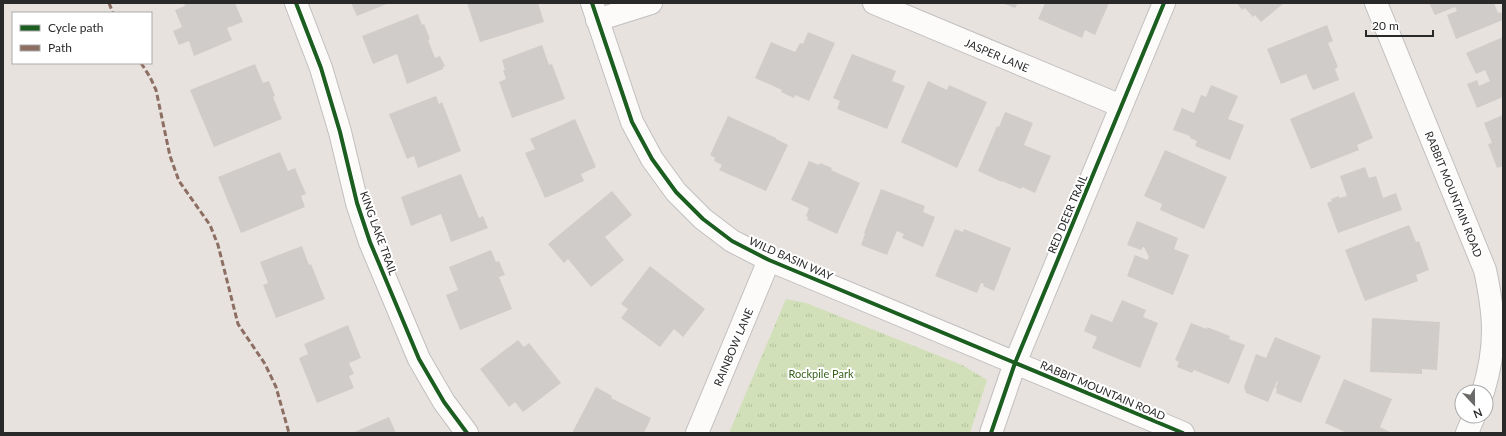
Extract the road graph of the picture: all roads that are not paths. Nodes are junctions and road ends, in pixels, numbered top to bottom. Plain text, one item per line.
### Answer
1 (296, 3) edge
2 (651, 3) edge
3 (874, 3) edge
4 (1164, 3) edge
5 (1376, 3) edge
6 (594, 12) edge
7 (1121, 106) junction
8 (769, 260) junction
9 (1015, 363) junction
10 (1486, 384) edge
11 (467, 433) edge
12 (697, 433) edge
13 (991, 433) edge
14 (1183, 433) edge

1 - 11 street, KING LAKE TRAIL
2 - 6 street
3 - 7 street, JASPER LANE
4 - 7 street, RED DEER TRAIL
5 - 10 street, RABBIT MOUNTAIN ROAD
6 - 8 street, WILD BASIN WAY
7 - 9 street, RED DEER TRAIL
8 - 9 street, WILD BASIN WAY
8 - 12 street, RAINBOW LANE
9 - 13 street, RED DEER TRAIL
9 - 14 street, RABBIT MOUNTAIN ROAD

